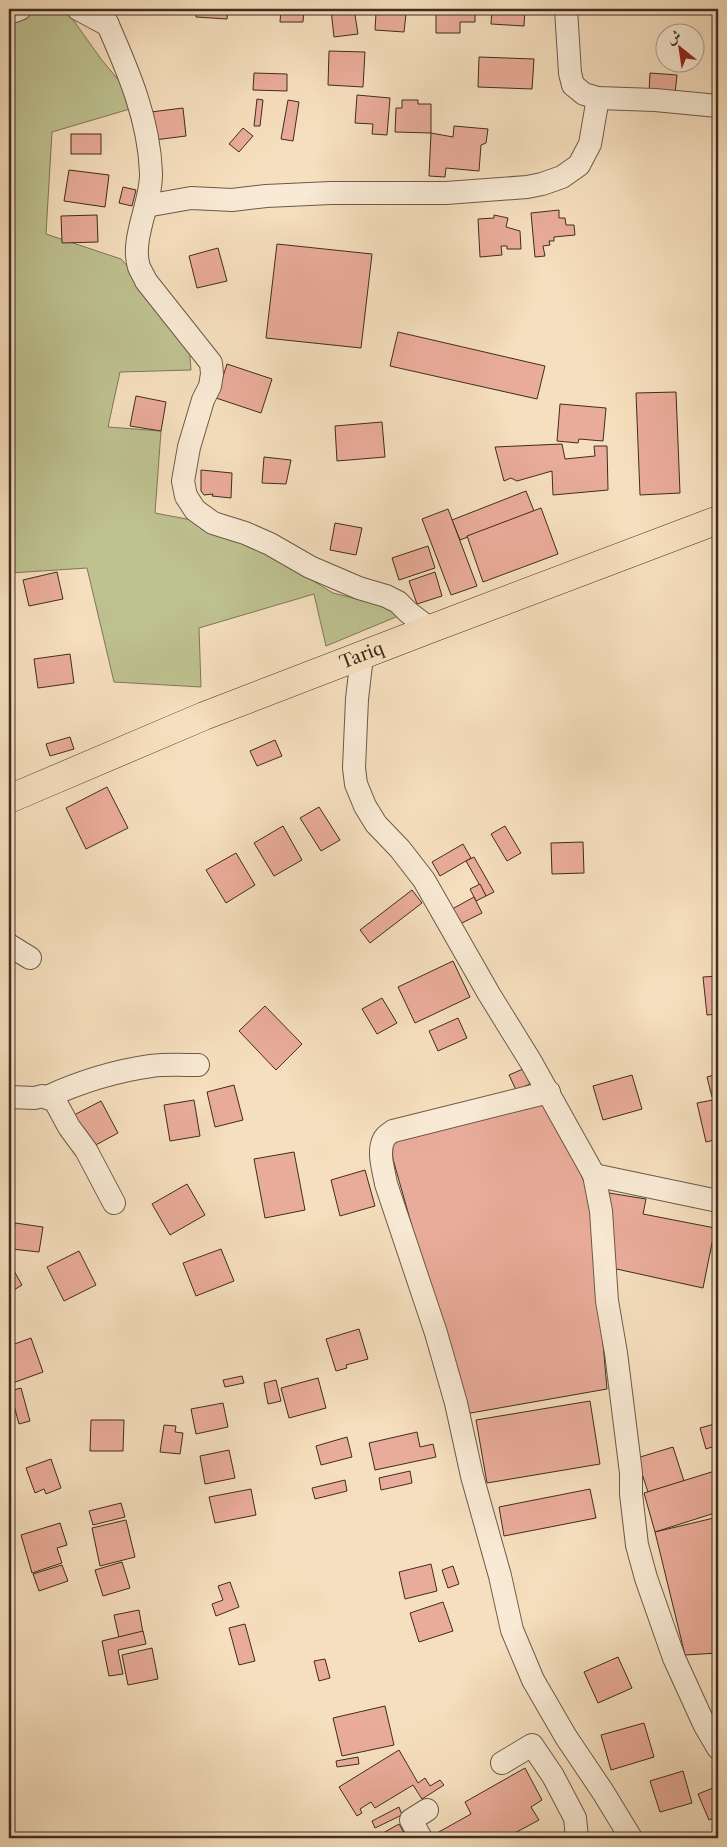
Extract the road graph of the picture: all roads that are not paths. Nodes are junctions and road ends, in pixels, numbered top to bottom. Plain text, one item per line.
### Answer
1 (20, 9) edge
2 (78, 9) edge
3 (566, 9) edge
4 (9, 13) edge
5 (105, 17) edge
6 (598, 98) junction
7 (718, 106) edge
8 (146, 206) junction
9 (718, 520) edge
10 (430, 629) junction
11 (362, 656) junction
12 (9, 799) edge
13 (9, 945) edge
14 (30, 958) dead end
15 (198, 1065) dead end
16 (549, 1092) junction
17 (9, 1097) edge
18 (47, 1097) junction
19 (594, 1175) junction
20 (718, 1201) edge
21 (114, 1203) dead end
22 (718, 1748) edge
23 (502, 1763) dead end
24 (427, 1810) dead end
25 (421, 1838) edge
26 (577, 1838) edge
27 (631, 1838) edge

1 - 4 street
2 - 5 street
3 - 6 street
5 - 8 street
6 - 7 street
6 - 8 street
8 - 10 street
9 - 10 main road, Tariq
10 - 11 main road, Tariq
11 - 12 main road, Tariq
11 - 16 street
13 - 14 street
15 - 18 street
16 - 19 street
16 - 27 street
17 - 18 street
18 - 21 street
19 - 20 street
19 - 22 street
23 - 26 street
24 - 25 street

